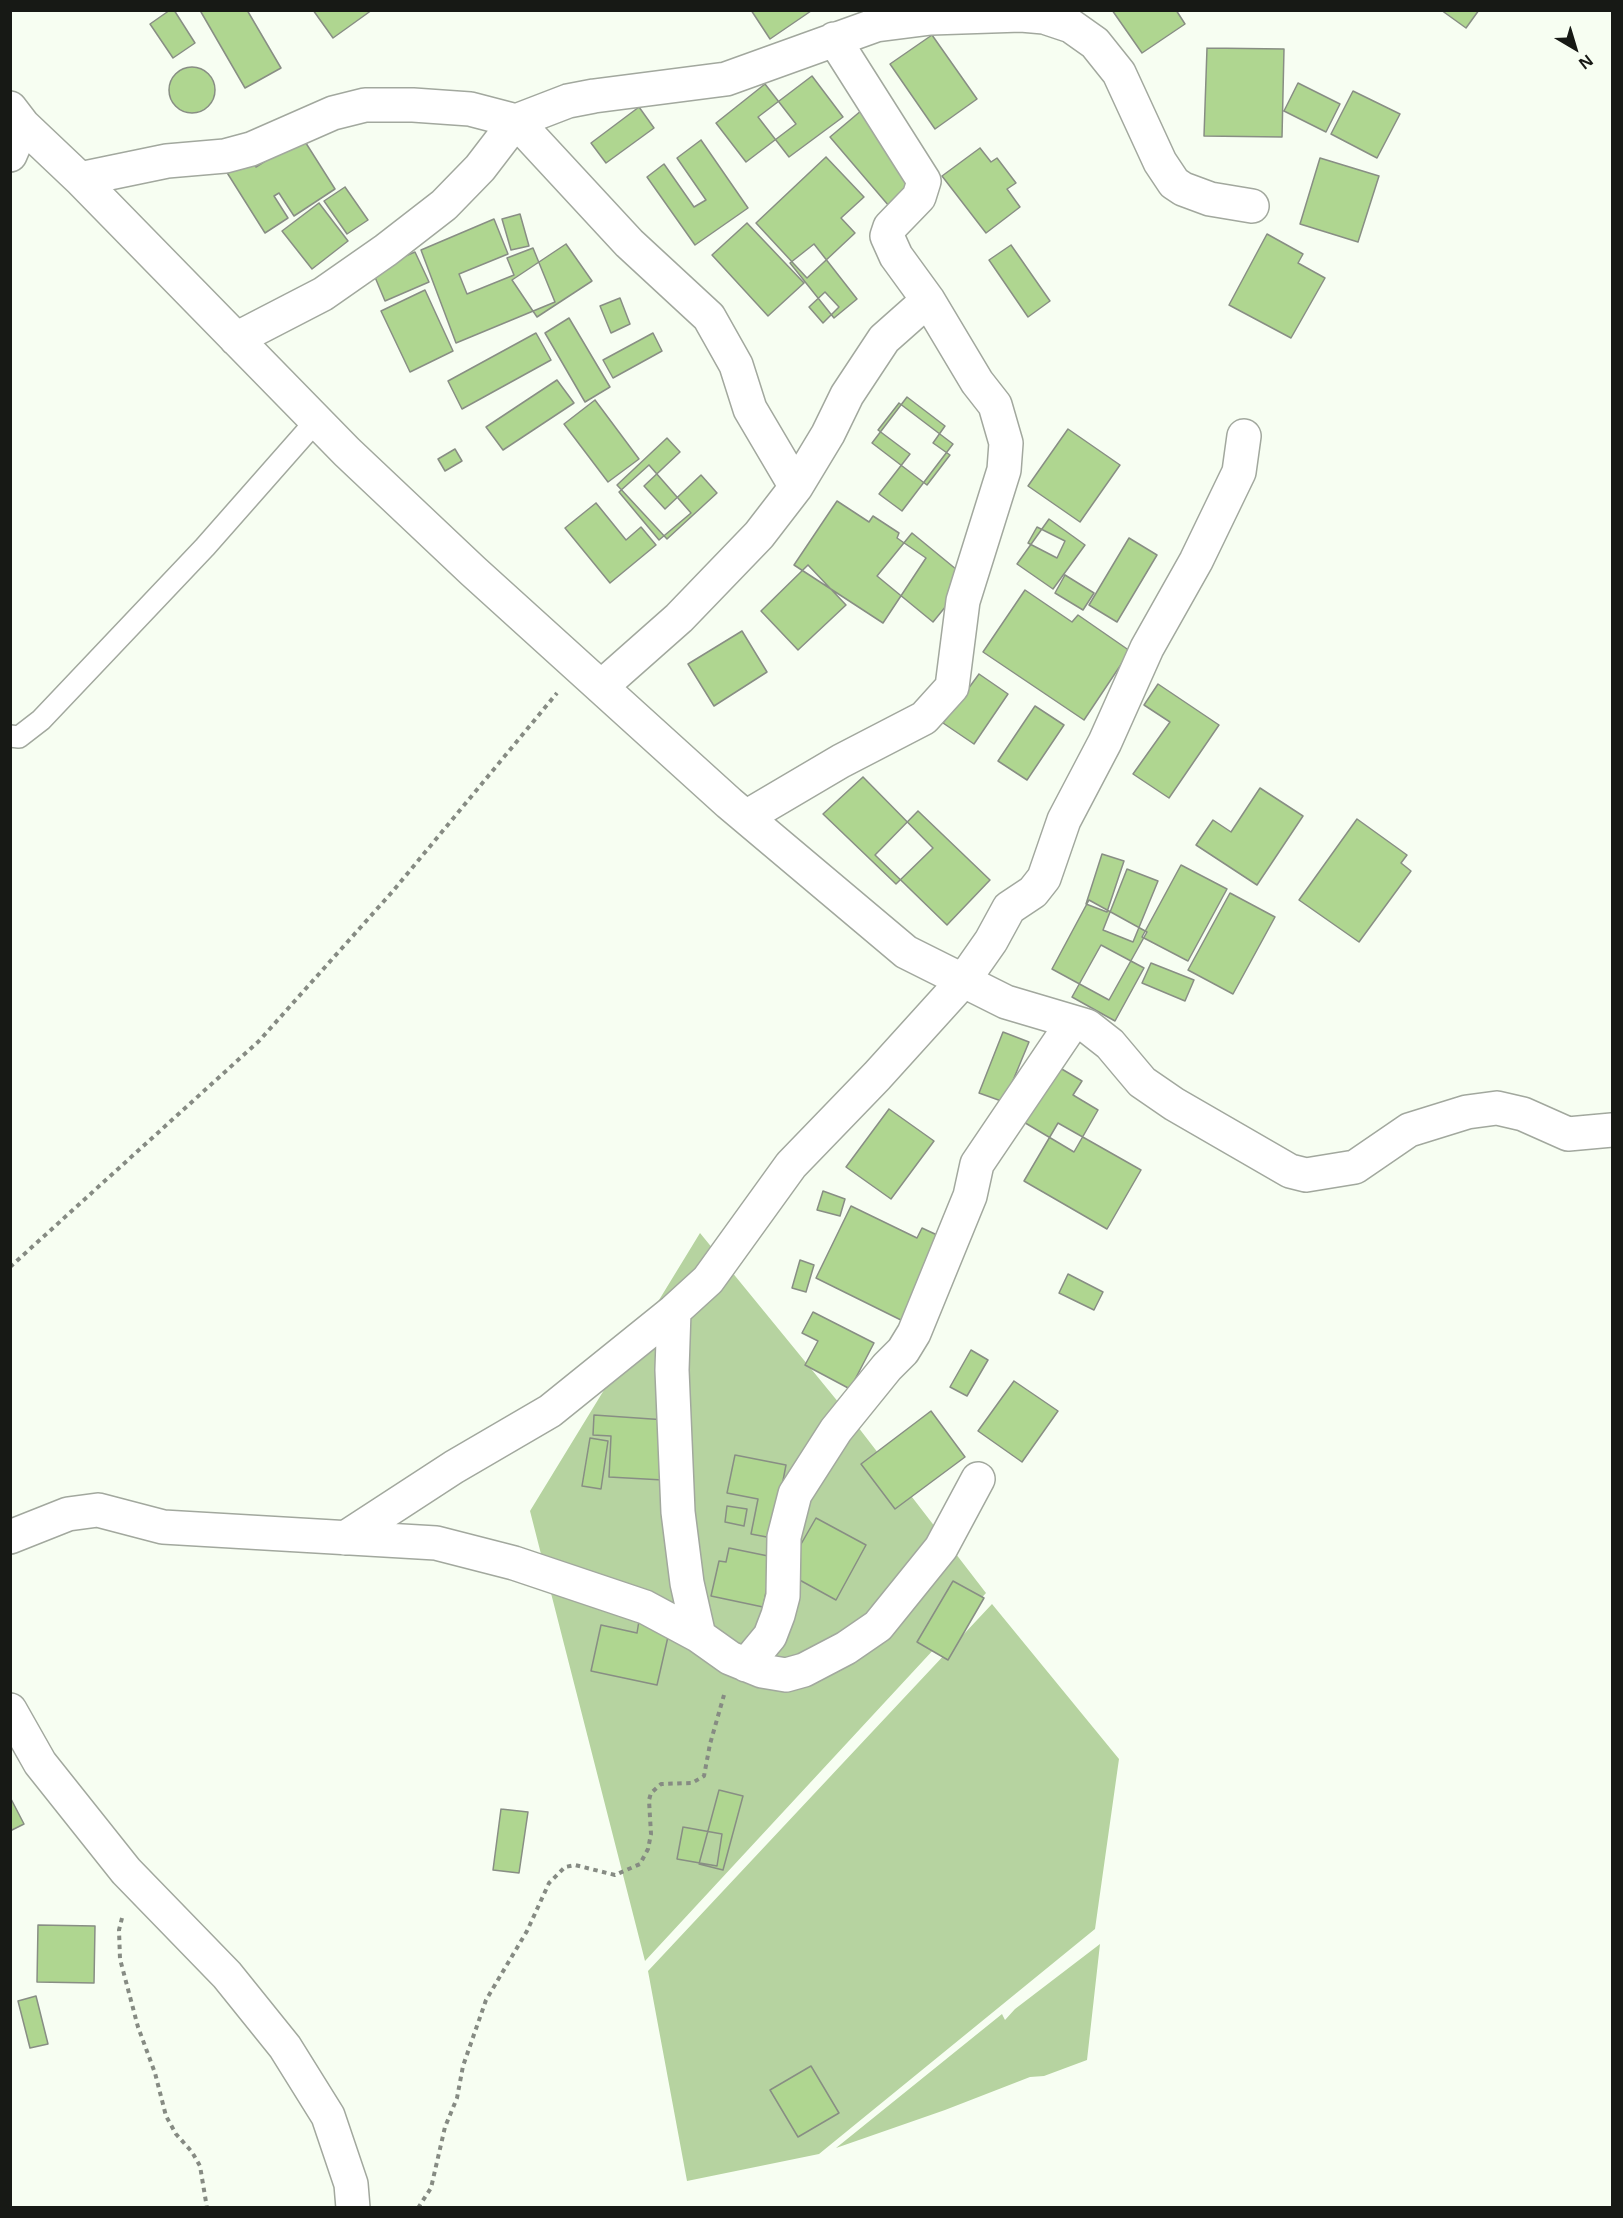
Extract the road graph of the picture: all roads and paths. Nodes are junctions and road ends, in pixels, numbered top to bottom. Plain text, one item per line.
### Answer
1 (1042, 14) edge
2 (834, 39) junction
3 (17, 116) edge
4 (516, 121) junction
5 (10, 155) edge
6 (80, 179) junction
7 (1252, 206) dead end
8 (928, 300) junction
9 (236, 339) junction
10 (316, 421) junction
11 (1244, 436) dead end
12 (796, 487) junction
13 (590, 677) junction
14 (10, 736) edge
15 (746, 817) junction
16 (963, 981) junction
17 (1073, 1022) junction
18 (1612, 1130) edge
19 (10, 1267) edge
20 (674, 1311) junction
21 (978, 1479) dead end
22 (10, 1537) edge
23 (345, 1538) junction
24 (699, 1636) junction
25 (738, 1662) junction
26 (10, 1710) edge
27 (136, 1882) junction
28 (207, 2208) edge
29 (353, 2208) edge
30 (418, 2208) edge

1 - 2 street
1 - 7 street
2 - 4 street
2 - 8 street
3 - 5 street
3 - 6 street
4 - 6 street
4 - 9 street
4 - 12 street
6 - 9 street
8 - 12 street
8 - 15 street
9 - 10 street
10 - 13 street
10 - 14 lane
11 - 16 street
12 - 13 street
13 - 15 street
13 - 19 path
15 - 16 street
16 - 17 street
16 - 20 street
17 - 18 street
17 - 25 street
20 - 23 street
20 - 24 street
21 - 25 street
22 - 23 street
23 - 24 street
24 - 25 street
25 - 30 path
26 - 27 street
27 - 28 path
27 - 29 street

